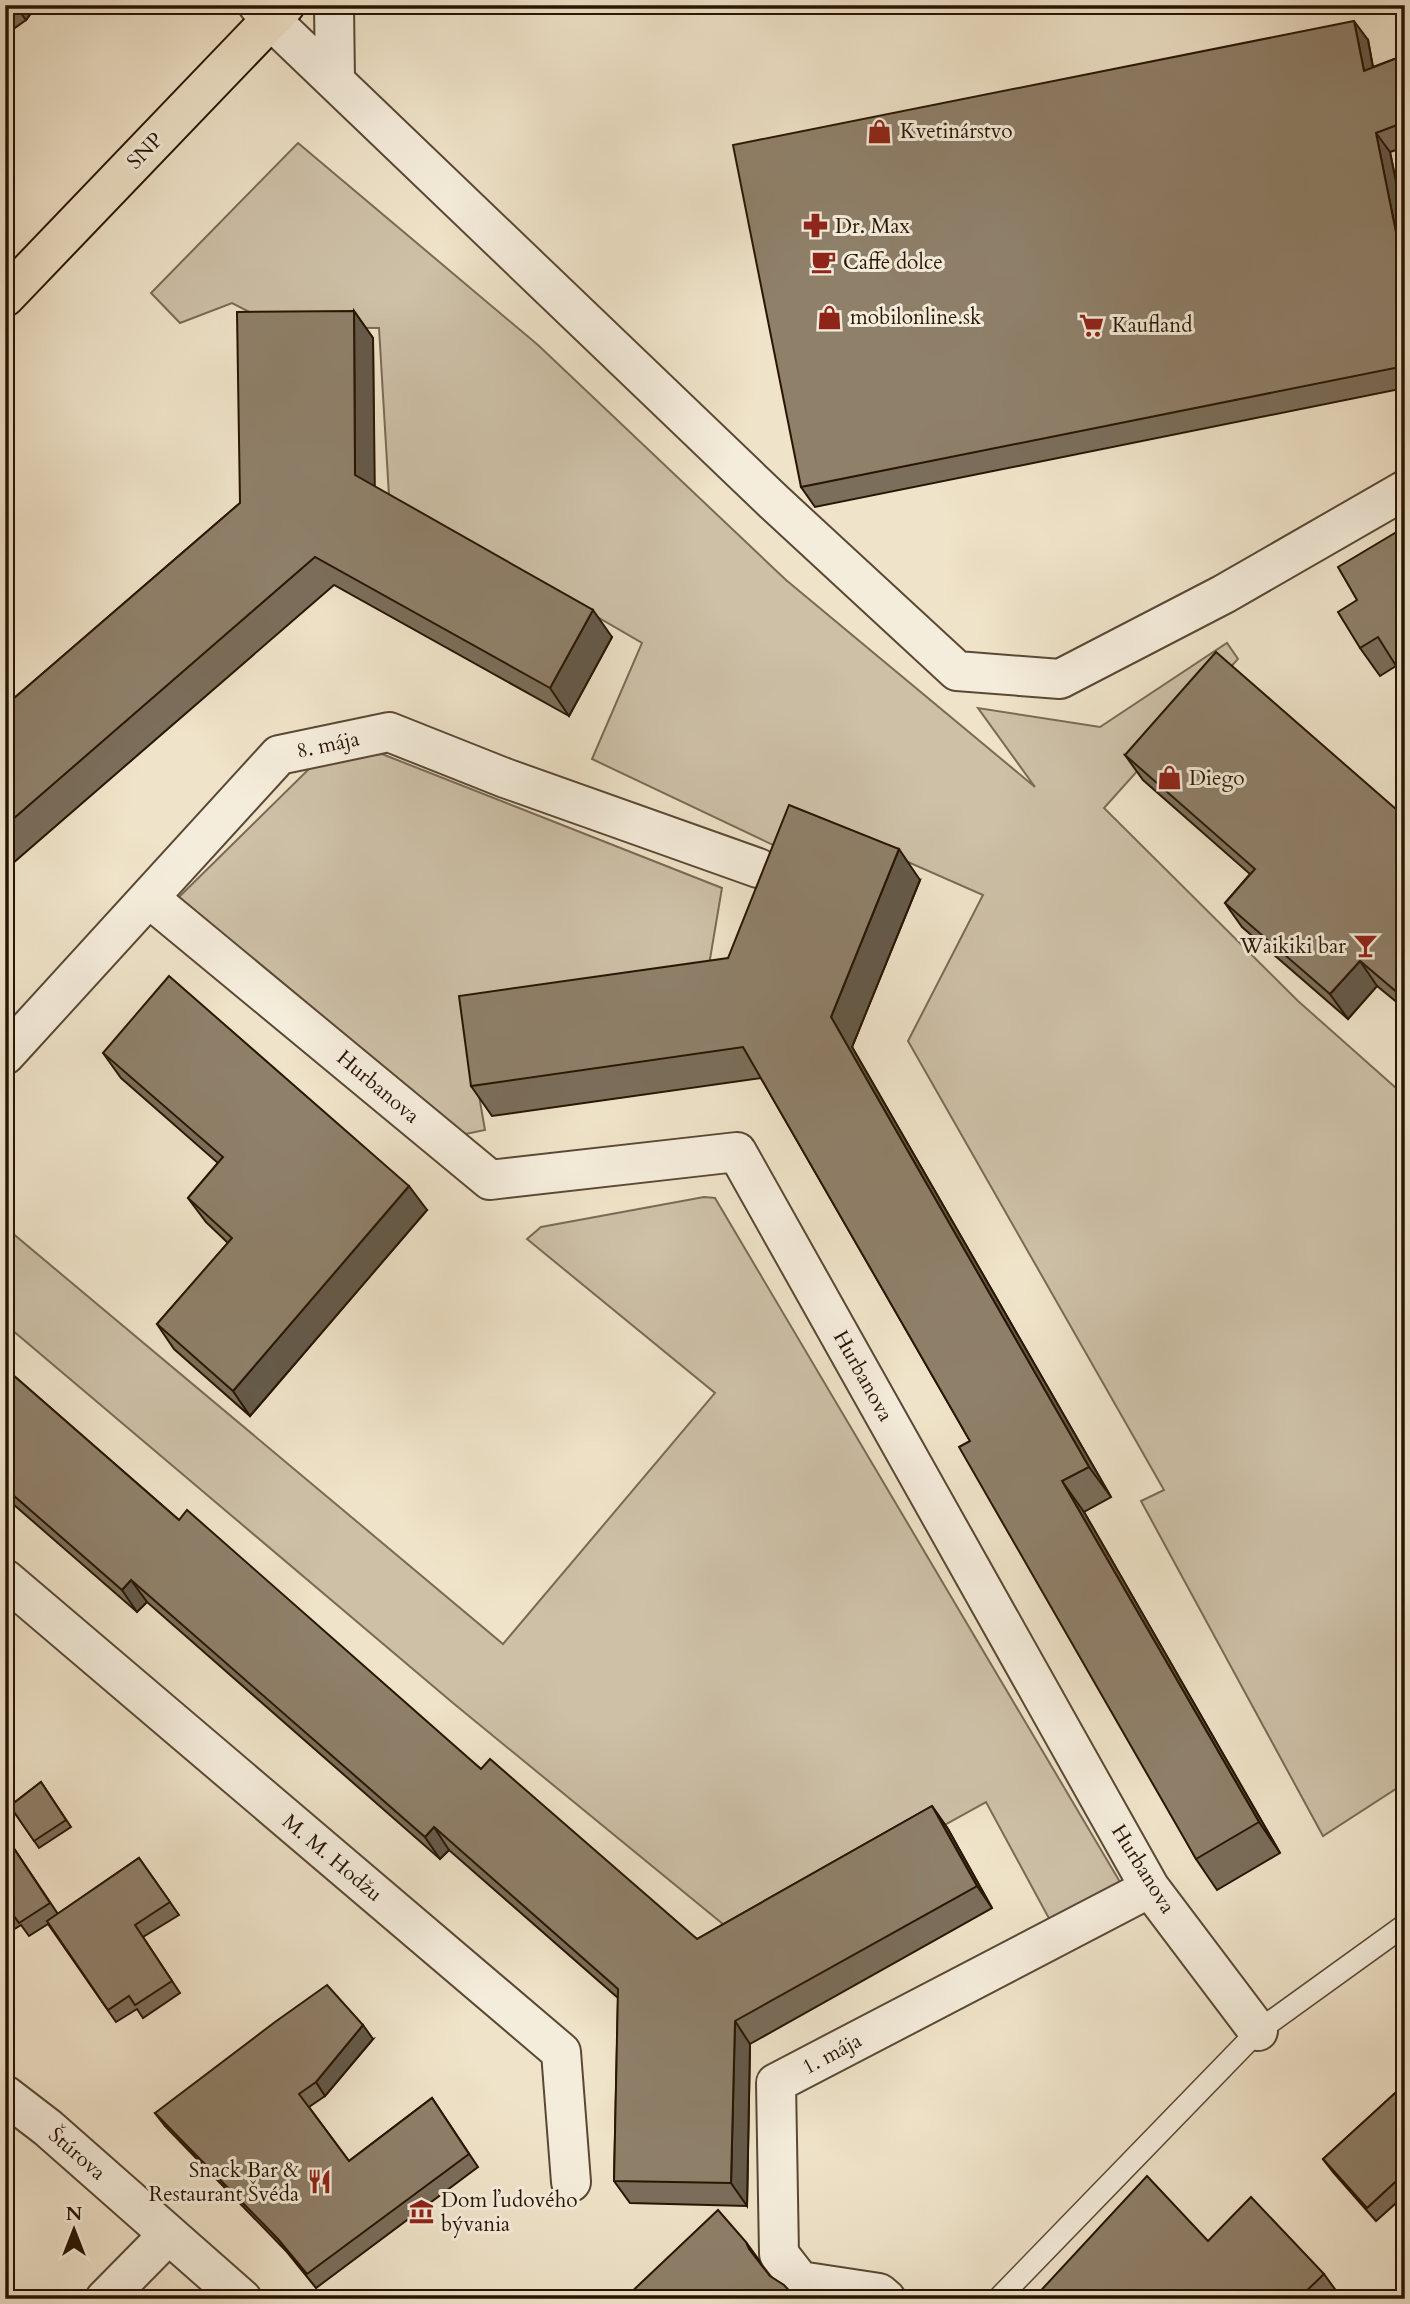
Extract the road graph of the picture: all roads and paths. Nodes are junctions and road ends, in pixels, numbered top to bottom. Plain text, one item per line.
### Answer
1 (334, 5) edge
2 (271, 10) edge
3 (335, 81) junction
4 (5, 297) edge
5 (1405, 491) edge
6 (758, 868) dead end
7 (149, 898) junction
8 (5, 1055) edge
9 (5, 1579) edge
10 (1150, 1888) junction
11 (1405, 1924) edge
12 (1258, 2031) junction
13 (5, 2095) edge
14 (571, 2182) dead end
15 (168, 2235) junction
16 (105, 2299) edge
17 (242, 2299) edge
18 (886, 2299) edge
19 (998, 2299) edge

1 - 3 street
2 - 3 street
2 - 4 main road, SNP
3 - 5 street
6 - 7 street, 8. mája
7 - 8 street, 8. mája
7 - 10 street, Hurbanova
9 - 14 street, M. M. Hodžu
10 - 12 street, Hurbanova
10 - 18 street, 1. mája
11 - 12 lane
12 - 19 lane
13 - 15 street, Štúrova
15 - 16 street
15 - 17 street, Štúrova

